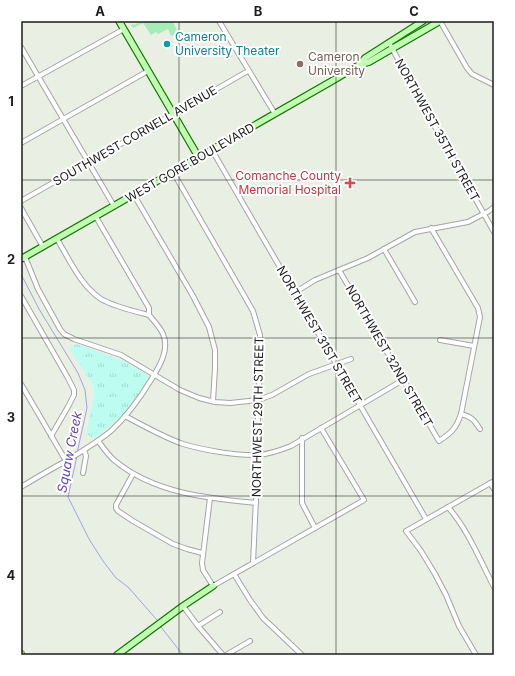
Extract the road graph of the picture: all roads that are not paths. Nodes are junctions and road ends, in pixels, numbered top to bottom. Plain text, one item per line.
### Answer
1 (119, 21) edge
2 (219, 21) edge
3 (424, 21) edge
4 (440, 21) edge
5 (124, 29) junction
6 (391, 45) junction
7 (21, 47) edge
8 (148, 71) junction
9 (248, 71) junction
10 (38, 76) junction
11 (494, 85) edge
12 (21, 86) edge
13 (173, 114) junction
14 (275, 114) junction
15 (63, 119) junction
16 (21, 143) edge
17 (212, 150) junction
18 (198, 158) junction
19 (88, 162) junction
20 (173, 172) junction
21 (134, 195) junction
22 (21, 201) edge
23 (114, 206) junction
24 (494, 207) edge
25 (21, 208) edge
26 (484, 214) junction
27 (96, 217) junction
28 (432, 228) junction
29 (494, 232) edge
30 (57, 239) junction
31 (43, 246) junction
32 (384, 249) junction
33 (23, 258) edge
34 (339, 270) junction
35 (294, 293) junction
36 (21, 296) edge
37 (415, 302) dead end
38 (149, 315) junction
39 (440, 340) dead end
40 (474, 346) junction
41 (351, 358) dead end
42 (337, 364) junction
43 (154, 374) junction
44 (403, 380) junction
45 (21, 384) edge
46 (258, 400) junction
47 (213, 401) junction
48 (359, 405) junction
49 (461, 414) junction
50 (125, 416) junction
51 (321, 428) junction
52 (480, 429) dead end
53 (51, 436) junction
54 (302, 438) junction
55 (98, 441) junction
56 (82, 451) junction
57 (258, 455) junction
58 (66, 461) junction
59 (83, 473) dead end
60 (133, 474) junction
61 (492, 482) edge
62 (21, 487) edge
63 (494, 489) edge
64 (210, 498) junction
65 (256, 502) junction
66 (448, 507) junction
67 (426, 519) junction
68 (315, 528) junction
69 (202, 553) junction
70 (253, 563) junction
71 (234, 574) junction
72 (213, 586) junction
73 (494, 587) edge
74 (184, 606) junction
75 (220, 612) dead end
76 (198, 626) junction
77 (250, 641) dead end
78 (117, 655) edge
79 (223, 655) edge
80 (226, 655) edge
81 (302, 655) edge
82 (476, 655) edge

1 - 5 main road
2 - 9 street
3 - 6 main road, WEST GORE BOULEVARD
4 - 6 main road, WEST GORE BOULEVARD
4 - 11 street
5 - 8 main road
5 - 10 street
6 - 14 main road, WEST GORE BOULEVARD
6 - 26 street, NORTHWEST 35TH STREET
7 - 10 street
8 - 13 main road
8 - 15 street
9 - 13 street, SOUTHWEST CORNELL AVENUE
9 - 14 street
10 - 12 street
10 - 15 street
13 - 18 main road
13 - 19 street, SOUTHWEST CORNELL AVENUE
14 - 17 main road, WEST GORE BOULEVARD
15 - 16 street
15 - 19 street
17 - 18 main road, WEST GORE BOULEVARD
17 - 35 street, NORTHWEST 31ST STREET
18 - 20 main road, WEST GORE BOULEVARD
19 - 22 street, SOUTHWEST CORNELL AVENUE
19 - 23 street
20 - 21 main road, WEST GORE BOULEVARD
20 - 46 street, NORTHWEST 29TH STREET
21 - 23 main road, WEST GORE BOULEVARD
21 - 47 street
23 - 27 main road, WEST GORE BOULEVARD
24 - 26 street
25 - 31 street
26 - 28 street
26 - 29 street, NORTHWEST 35TH STREET
27 - 30 main road, WEST GORE BOULEVARD
27 - 38 street
28 - 32 street
28 - 40 street
30 - 31 main road, WEST GORE BOULEVARD
30 - 38 street
31 - 33 main road, WEST GORE BOULEVARD
32 - 34 street
32 - 37 street
33 - 43 street
34 - 35 street
34 - 44 street, NORTHWEST 32ND STREET
35 - 42 street, NORTHWEST 31ST STREET
36 - 53 street
38 - 43 street
39 - 40 street
40 - 49 street
41 - 42 street
42 - 46 street
42 - 48 street, NORTHWEST 31ST STREET
43 - 47 street
43 - 50 street
44 - 48 street
44 - 49 street, NORTHWEST 32ND STREET
45 - 53 street
46 - 47 street
46 - 57 street, NORTHWEST 29TH STREET
48 - 51 street
48 - 67 street, NORTHWEST 31ST STREET
49 - 52 street
50 - 55 street
50 - 57 street
51 - 54 street
51 - 68 street
53 - 58 street
54 - 57 street
54 - 68 street
55 - 56 street
55 - 60 street
56 - 58 street
56 - 59 street
57 - 65 street, NORTHWEST 29TH STREET
58 - 62 street
60 - 64 street
60 - 69 street
61 - 63 street
61 - 66 street
64 - 65 street
64 - 69 street
65 - 70 street, NORTHWEST 29TH STREET
66 - 67 street
66 - 73 street
67 - 82 street
68 - 70 street
69 - 72 street
70 - 71 street
71 - 72 street
71 - 81 street
72 - 74 main road
74 - 76 street
74 - 78 main road
75 - 76 street
76 - 79 street
77 - 80 street

